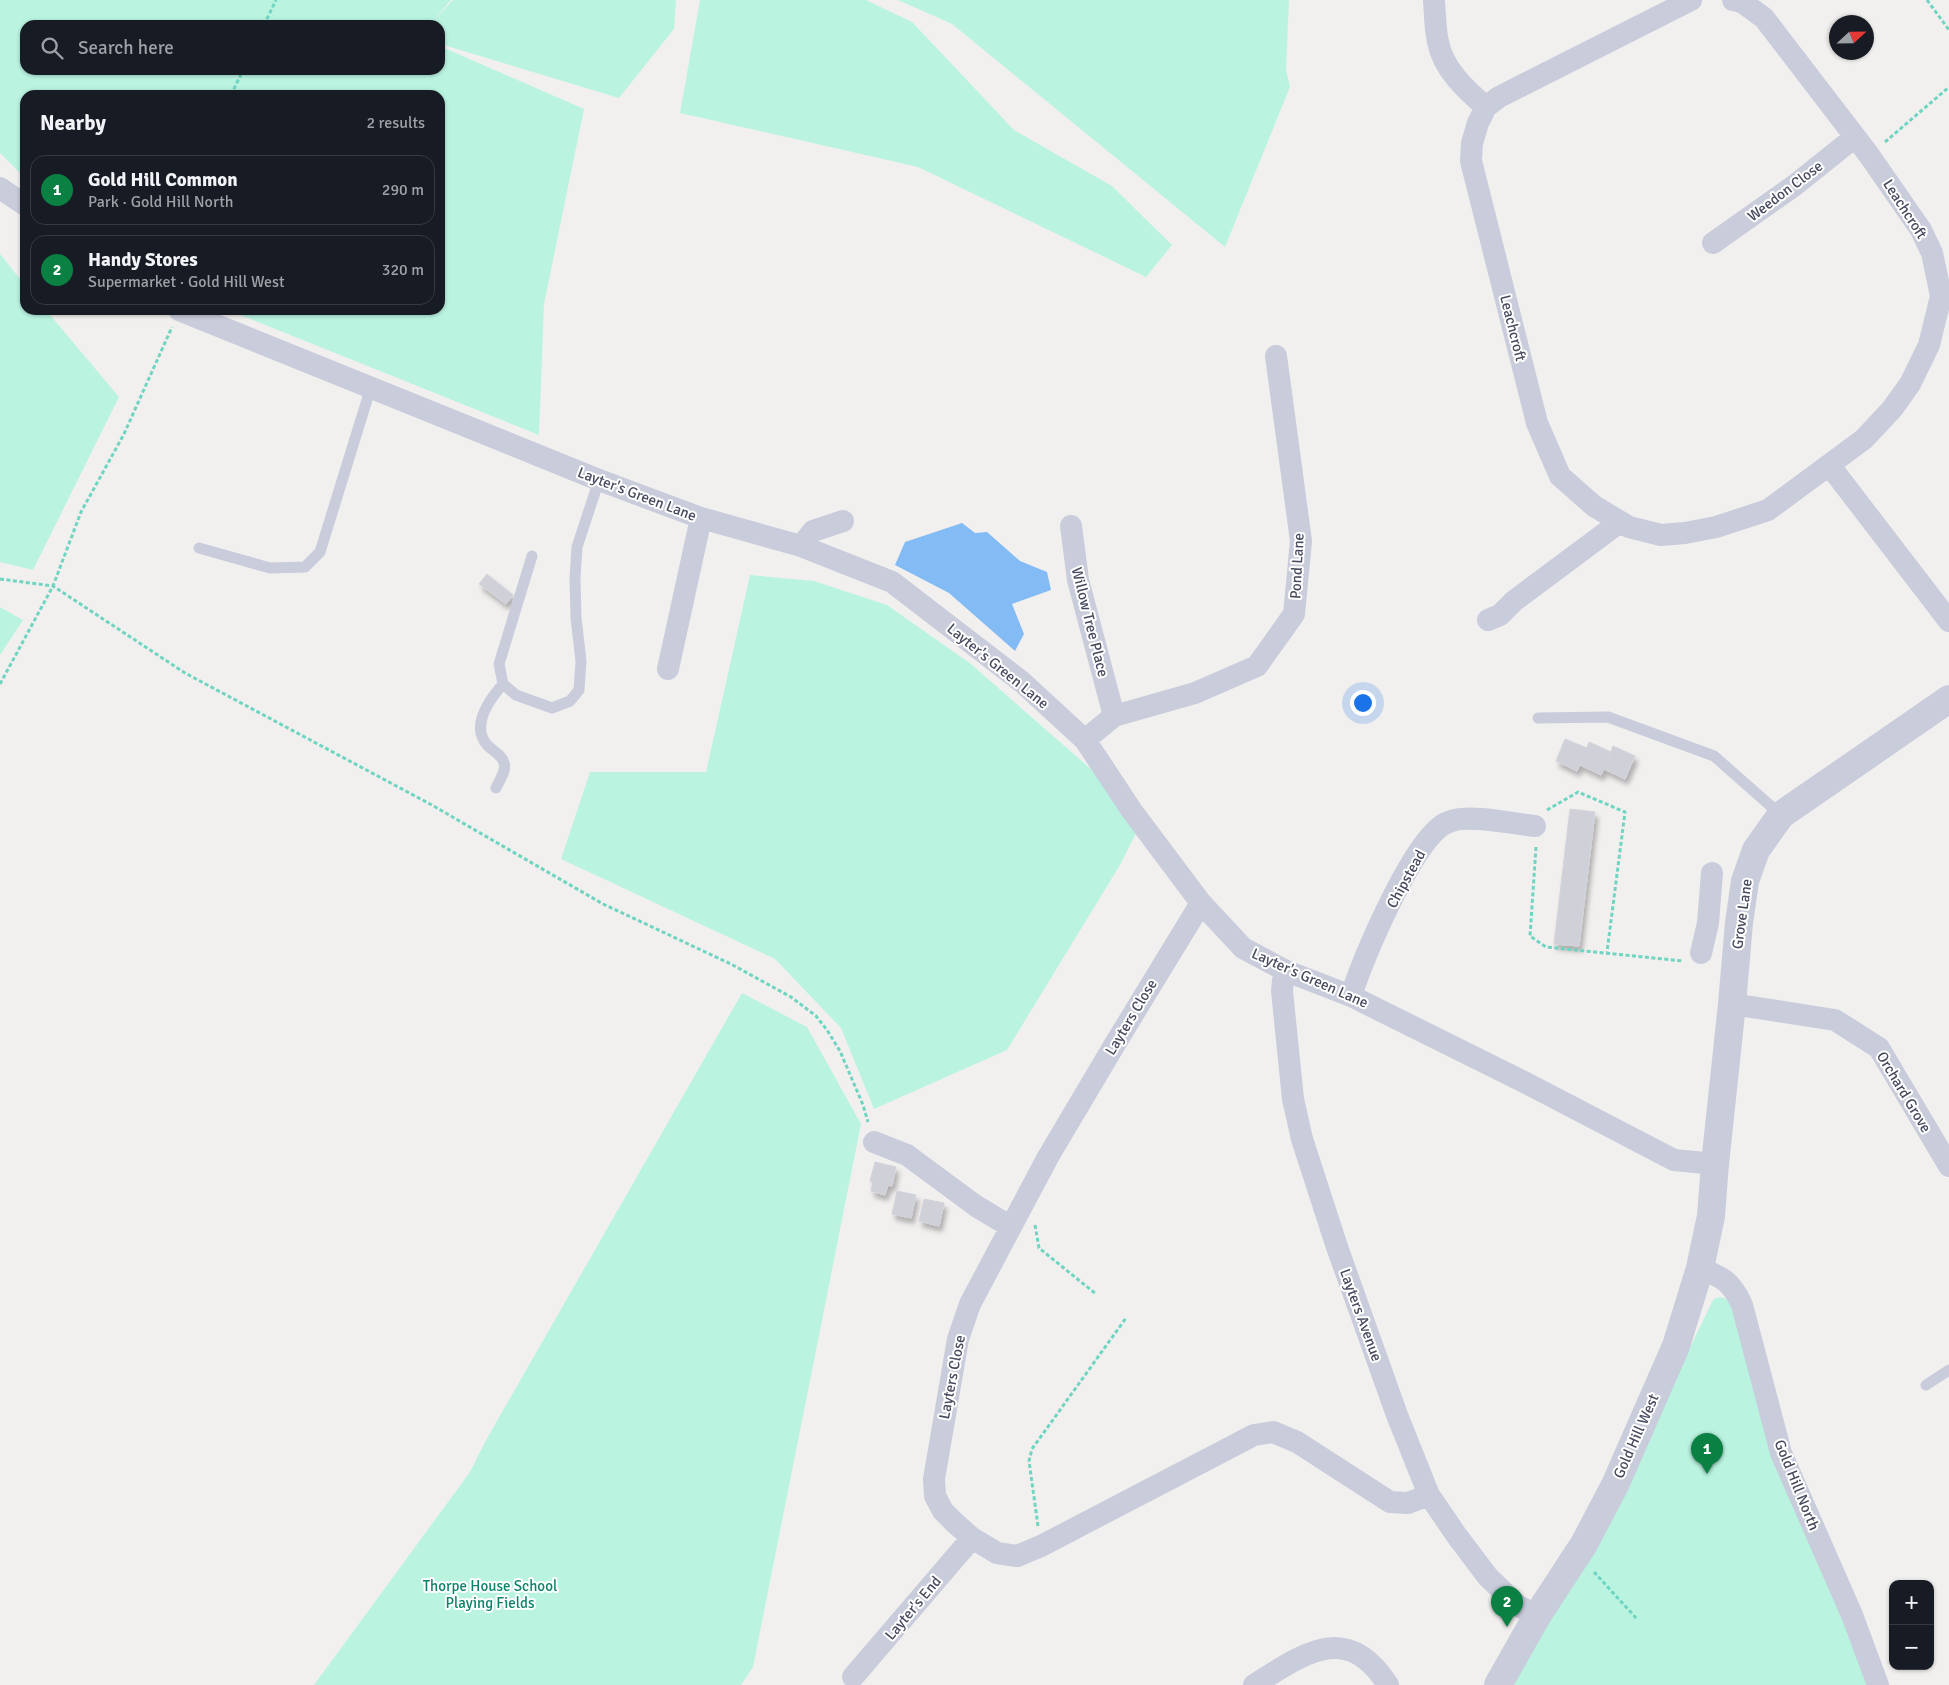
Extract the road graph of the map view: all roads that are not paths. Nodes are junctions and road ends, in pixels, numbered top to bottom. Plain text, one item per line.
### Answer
1 (1434, 0) edge
2 (1691, 0) edge
3 (1732, 0) edge
4 (1486, 106) junction
5 (1855, 136) junction
6 (0, 188) edge
7 (20, 202) edge
8 (1713, 243) dead end
9 (192, 315) edge
10 (1276, 356) dead end
11 (371, 386) junction
12 (1830, 466) junction
13 (599, 480) junction
14 (701, 518) junction
15 (843, 521) dead end
16 (1620, 522) junction
17 (1071, 526) dead end
18 (801, 546) junction
19 (199, 548) dead end
20 (532, 556) dead end
21 (1488, 620) dead end
22 (1949, 621) edge
23 (668, 669) dead end
24 (503, 684) junction
25 (1949, 700) edge
26 (1114, 716) junction
27 (1538, 718) dead end
28 (1085, 740) junction
29 (496, 788) dead end
30 (1781, 815) junction
31 (1535, 826) road end
32 (1712, 873) dead end
33 (1201, 903) junction
34 (1708, 923) junction
35 (1739, 923) junction
36 (1701, 953) road end
37 (1284, 970) junction
38 (1350, 996) junction
39 (1732, 1004) junction
40 (874, 1142) road end
41 (1715, 1164) junction
42 (1949, 1166) edge
43 (1015, 1220) junction
44 (1700, 1268) junction
45 (1949, 1370) edge
46 (1926, 1385) dead end
47 (1429, 1495) junction
48 (972, 1538) junction
49 (1537, 1616) junction
50 (853, 1677) dead end
51 (1254, 1685) edge
52 (1388, 1685) edge
53 (1498, 1685) edge
54 (1878, 1685) edge

1 - 4 street
2 - 4 street
3 - 5 street, Leachcroft
4 - 16 street, Leachcroft
5 - 8 street, Weedon Close
5 - 12 street, Leachcroft
6 - 7 street
9 - 11 street, Layter's Green Lane
10 - 26 street, Pond Lane
11 - 13 street, Layter's Green Lane
11 - 19 lane
12 - 16 street, Leachcroft
12 - 22 street
13 - 14 street, Layter's Green Lane
13 - 24 lane
14 - 18 street, Layter's Green Lane
14 - 23 street
15 - 18 street
16 - 21 street
17 - 26 street, Willow Tree Place
18 - 28 street, Layter's Green Lane
20 - 24 lane
24 - 29 lane
25 - 30 street, Grove Lane
26 - 28 street, Pond Lane
27 - 30 lane
28 - 33 street, Layter's Green Lane
30 - 35 street, Grove Lane
31 - 38 street, Chipstead
32 - 34 street
33 - 37 street, Layter's Green Lane
33 - 43 street, Layters Close
34 - 35 street
34 - 36 street
35 - 39 street, Grove Lane
37 - 38 street, Layter's Green Lane
37 - 47 street, Layters Avenue
38 - 41 street, Layter's Green Lane
39 - 41 street, Grove Lane
39 - 42 street, Orchard Grove
40 - 43 street
41 - 44 street, Gold Hill West
43 - 48 street, Layters Close
44 - 49 street, Gold Hill West
44 - 54 street, Gold Hill North
45 - 46 lane
47 - 48 street, Layters Close
47 - 49 street, Layters Avenue
48 - 50 street, Layter's End
49 - 53 street, Gold Hill West
51 - 52 street

